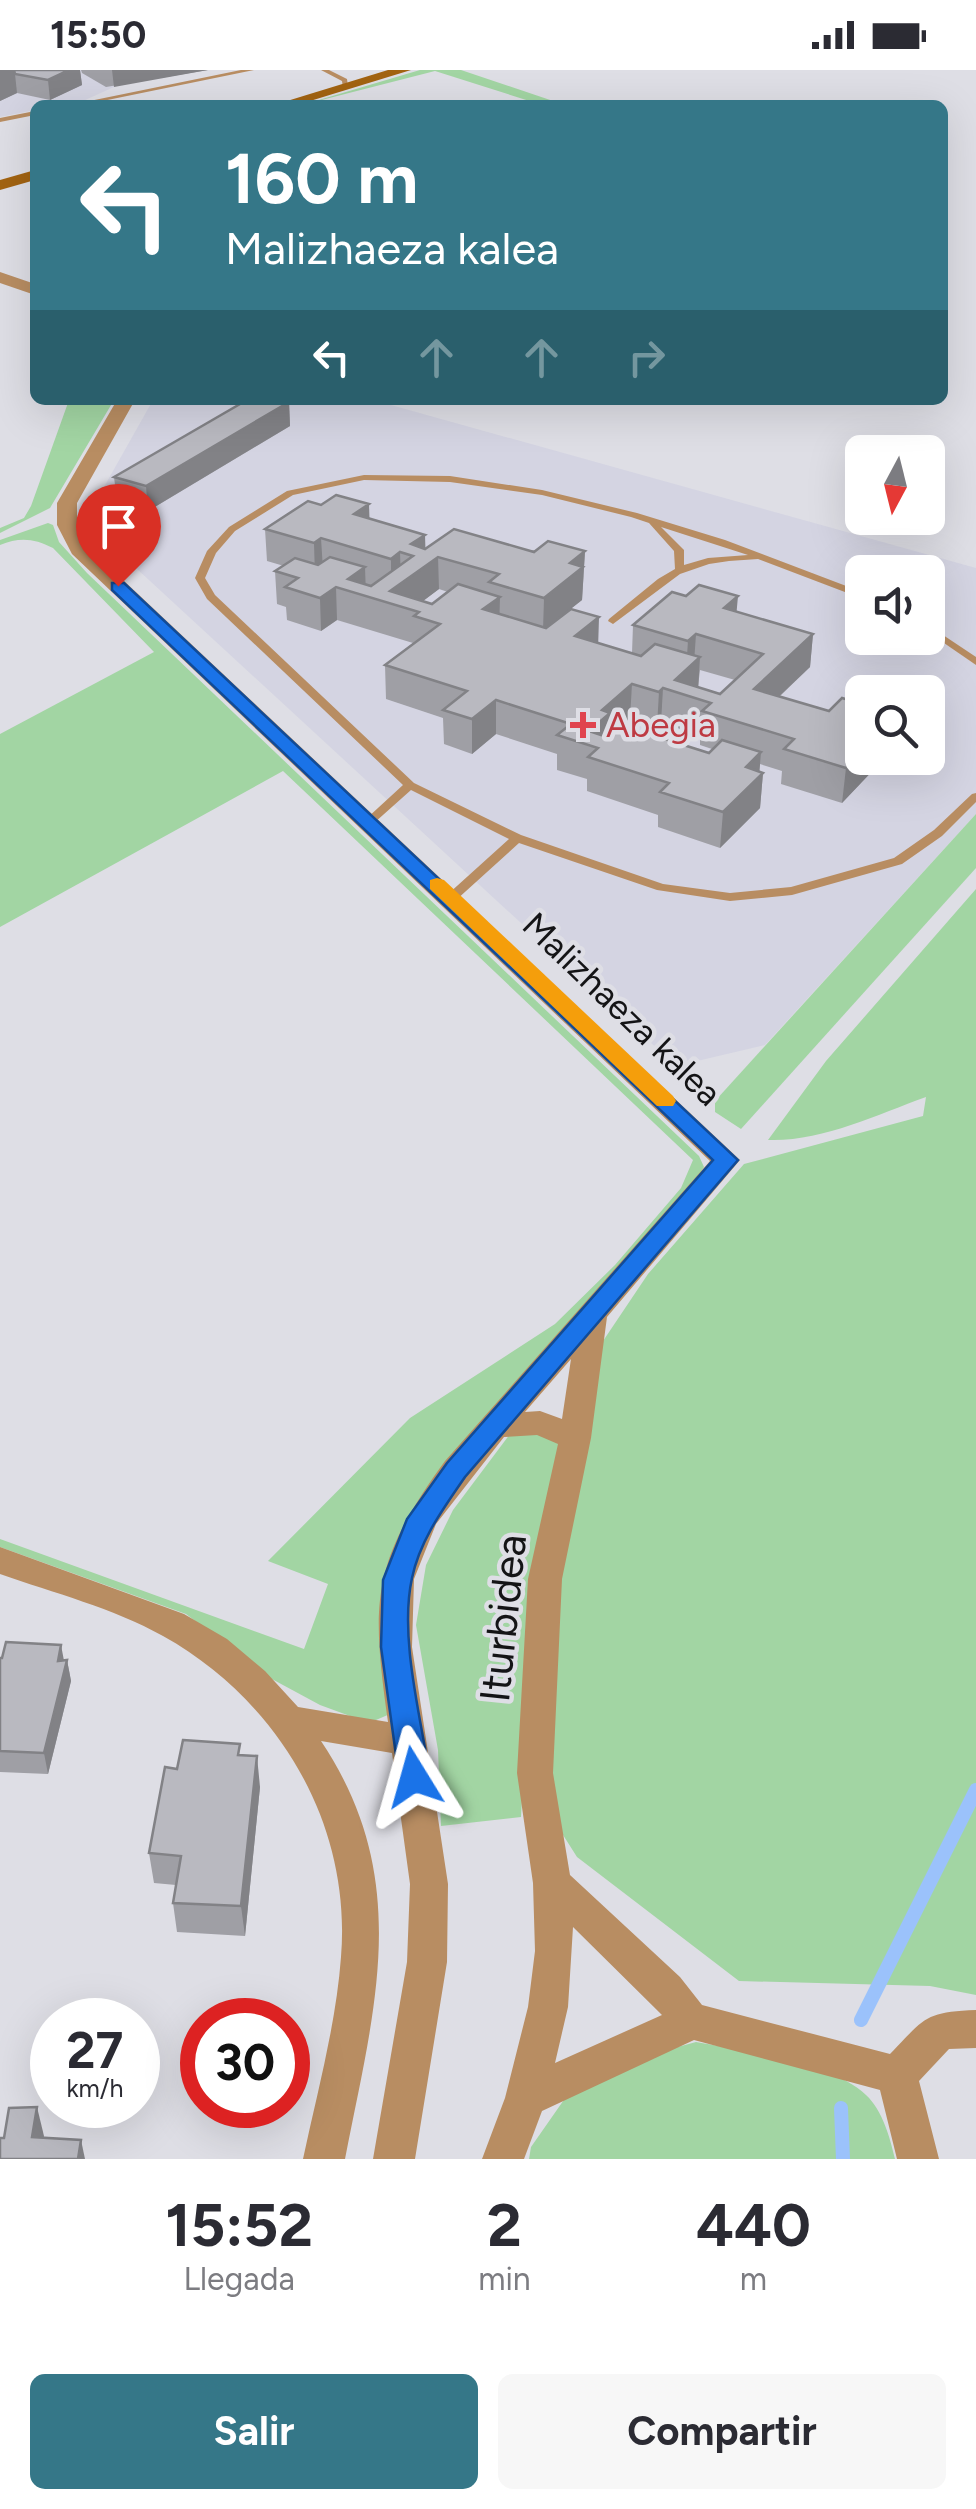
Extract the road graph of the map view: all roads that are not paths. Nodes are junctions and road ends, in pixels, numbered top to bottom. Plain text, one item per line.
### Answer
1 (251, 70) edge
2 (324, 70) edge
3 (392, 71) edge
4 (344, 78) edge
5 (98, 100) edge
6 (292, 100) edge
7 (30, 114) edge
8 (0, 120) edge
9 (30, 175) edge
10 (0, 184) edge
11 (0, 276) edge
12 (30, 288) edge
13 (123, 405) edge
14 (645, 517) junction
15 (774, 559) junction
16 (679, 567) junction
17 (845, 588) edge
18 (613, 621) dead end
19 (945, 640) edge
20 (976, 662) edge
21 (410, 785) junction
22 (976, 796) edge
23 (370, 822) junction
24 (516, 838) junction
25 (451, 898) junction
26 (592, 1315) junction
27 (498, 1425) junction
28 (575, 1438) junction
29 (0, 1560) edge
30 (289, 1721) junction
31 (410, 1741) junction
32 (552, 1883) junction
33 (690, 2020) junction
34 (976, 2029) edge
35 (898, 2075) junction
36 (526, 2098) junction
37 (324, 2159) edge
38 (394, 2159) edge
39 (503, 2159) edge
40 (918, 2159) edge

1 - 5 lane
2 - 4 lane
3 - 4 street
4 - 6 street
7 - 8 lane
9 - 10 street
11 - 12 street
13 - 23 street, Malizhaeza kalea
14 - 15 lane
14 - 16 lane
14 - 21 lane
15 - 16 lane
15 - 17 lane
16 - 18 lane
19 - 20 lane
21 - 23 lane
21 - 24 lane
22 - 24 lane
23 - 25 street, Malizhaeza kalea
24 - 25 lane
25 - 26 street, Malizhaeza kalea
26 - 27 street, Malizhaeza kalea
26 - 28 street, Iturbidea
27 - 28 street
27 - 31 street, Malizhaeza kalea
28 - 32 street, Iturbidea
29 - 30 street
30 - 31 street
30 - 37 street
31 - 38 street, Malizhaeza kalea
32 - 33 street
32 - 36 street, Iturbidea
33 - 35 street
33 - 36 street
34 - 35 street
35 - 40 street
36 - 39 street, Iturbidea

